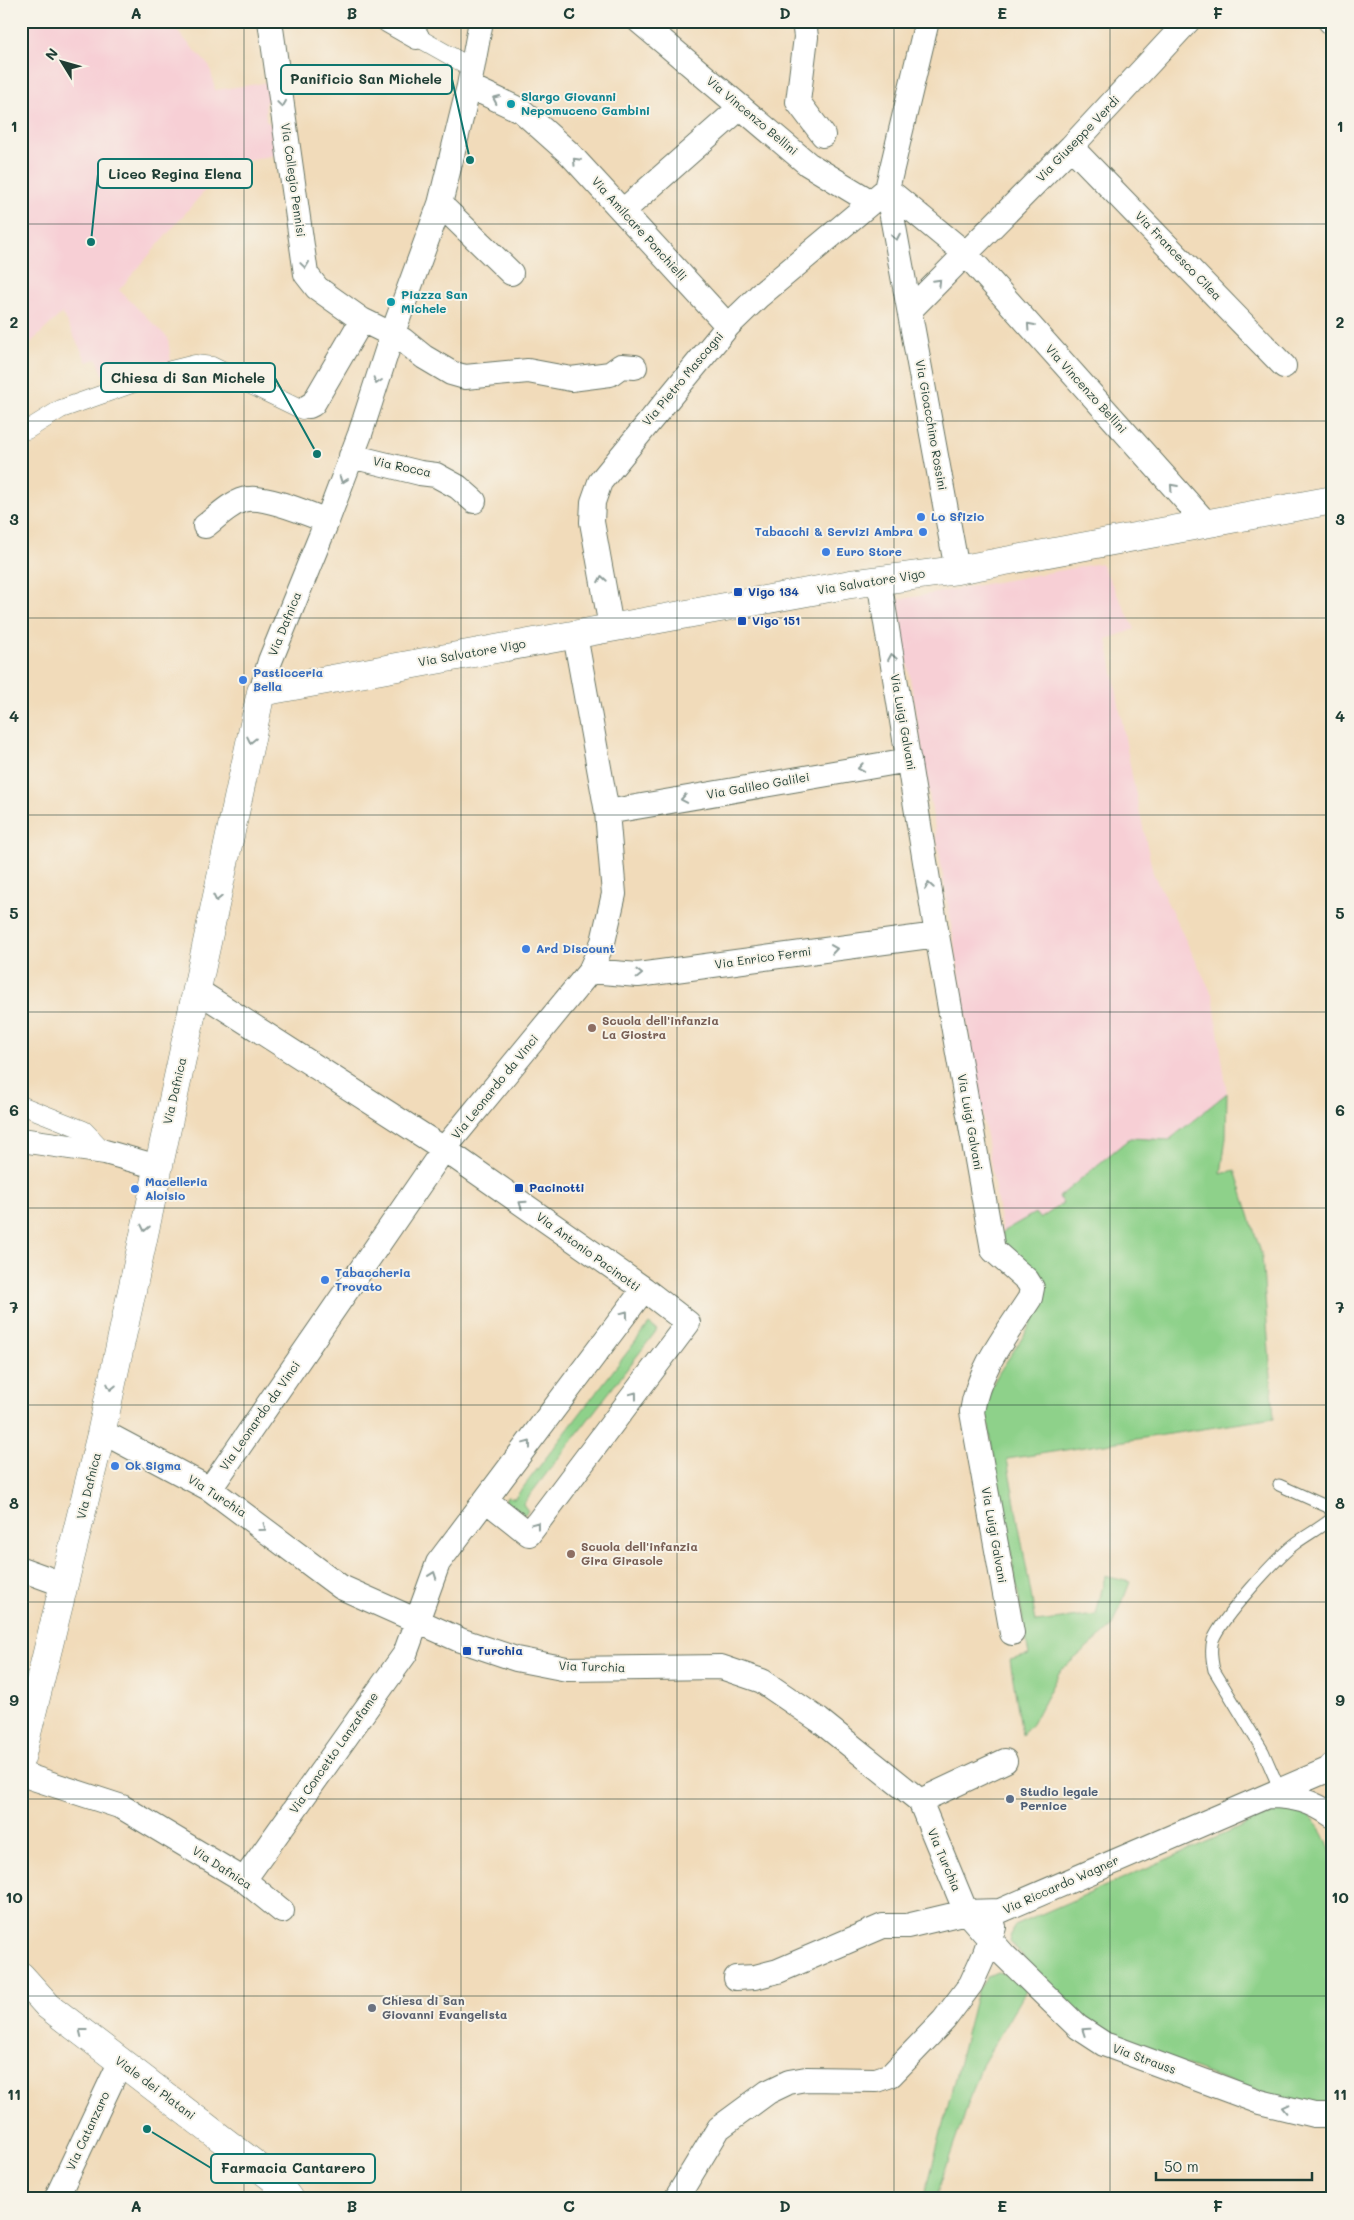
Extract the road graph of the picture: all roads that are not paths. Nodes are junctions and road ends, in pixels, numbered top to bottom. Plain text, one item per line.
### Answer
1 (270, 21) edge
2 (389, 21) edge
3 (481, 21) edge
4 (639, 21) edge
5 (804, 21) edge
6 (927, 21) edge
7 (1188, 21) edge
8 (417, 37) joint
9 (471, 77) junction
10 (741, 107) junction
11 (823, 135) dead end
12 (1071, 147) junction
13 (879, 196) junction
14 (440, 204) junction
15 (623, 211) junction
16 (966, 254) junction
17 (511, 273) dead end
18 (910, 310) junction
19 (360, 318) junction
20 (728, 326) junction
21 (398, 338) junction
22 (635, 366) dead end
23 (1284, 366) dead end
24 (309, 406) joint
25 (27, 430) dead end
26 (351, 456) junction
27 (1333, 500) edge
28 (474, 501) dead end
29 (328, 521) junction
30 (1206, 523) junction
31 (205, 526) dead end
32 (957, 570) junction
33 (879, 580) junction
34 (610, 627) junction
35 (575, 634) junction
36 (261, 692) junction
37 (909, 760) junction
38 (607, 812) junction
39 (937, 934) junction
40 (590, 970) junction
41 (198, 991) junction
42 (21, 1105) edge
43 (21, 1140) edge
44 (444, 1149) junction
45 (106, 1152) junction
46 (158, 1167) junction
47 (644, 1289) junction
48 (101, 1434) junction
49 (1279, 1485) dead end
50 (210, 1489) junction
51 (486, 1500) junction
52 (21, 1569) edge
53 (65, 1585) junction
54 (416, 1621) junction
55 (1012, 1633) dead end
56 (21, 1758) edge
57 (1005, 1761) dead end
58 (1332, 1769) edge
59 (21, 1774) edge
60 (1272, 1793) junction
61 (920, 1801) junction
62 (1333, 1816) edge
63 (244, 1880) junction
64 (282, 1911) dead end
65 (1000, 1911) junction
66 (966, 1912) junction
67 (989, 1939) junction
68 (21, 1976) edge
69 (736, 1978) dead end
70 (120, 2063) junction
71 (1333, 2115) edge
72 (56, 2199) edge
73 (289, 2199) edge
74 (676, 2199) edge

1 -> 19 street, Via Collegio Pennisi
2 - 8 street
3 - 9 street
4 - 10 street, Via Vincenzo Bellini
5 - 11 street
6 - 13 street
7 - 12 street, Via Giuseppe Verdi
8 - 9 street
9 - 14 street
15 -> 9 street, Via Amilcare Ponchielli
10 - 13 street, Via Vincenzo Bellini
10 - 15 street
12 - 16 street, Via Giuseppe Verdi
12 - 23 street, Via Francesco Cilea
13 - 16 street, Via Vincenzo Bellini
13 -> 18 street, Via Gioacchino Rossini
13 - 20 street, Via Pietro Mascagni
14 - 17 street
14 - 21 street, Via Dafnica
15 - 20 street, Via Amilcare Ponchielli
18 -> 16 street, Via Giuseppe Verdi
30 -> 16 street, Via Vincenzo Bellini
18 - 32 street, Via Gioacchino Rossini
19 - 21 street, Via Collegio Pennisi
19 - 24 street
34 -> 20 street, Via Pietro Mascagni
21 - 22 street, Via Collegio Pennisi
21 -> 26 street, Via Dafnica
24 - 25 street
26 - 28 street, Via Rocca
26 -> 29 street, Via Dafnica
27 - 30 street, Via Salvatore Vigo
29 - 31 street
29 - 36 street, Via Dafnica
30 - 32 street, Via Salvatore Vigo
32 - 33 street, Via Salvatore Vigo
33 - 34 street, Via Salvatore Vigo
37 -> 33 street, Via Luigi Galvani
34 - 35 street, Via Salvatore Vigo
35 - 36 street, Via Salvatore Vigo
35 - 38 street, Via Leonardo da Vinci
36 -> 41 street, Via Dafnica
37 -> 38 street, Via Galileo Galilei
39 -> 37 street, Via Luigi Galvani
38 - 40 street, Via Leonardo da Vinci
40 -> 39 street, Via Enrico Fermi
39 - 55 street, Via Luigi Galvani
40 - 44 street, Via Leonardo da Vinci
41 - 44 street, Via Antonio Pacinotti
41 - 46 street, Via Dafnica
42 - 45 street
43 - 45 street
47 -> 44 street, Via Antonio Pacinotti
44 - 50 street, Via Leonardo da Vinci
45 - 46 street
46 -> 48 street, Via Dafnica
51 -> 47 street, Via Antonio Pacinotti
51 -> 47 street
48 - 50 street, Via Turchia
48 - 53 street, Via Dafnica
49 - 60 lane
50 -> 54 street, Via Turchia
54 -> 51 street, Via Antonio Pacinotti
52 - 53 street
53 - 56 street, Via Dafnica
54 - 61 street, Via Turchia
54 - 63 street, Via Concetto Lanzafame
57 - 61 street
58 - 60 street, Via Riccardo Wagner
59 - 63 street, Via Dafnica
60 - 62 street
60 - 65 street, Via Riccardo Wagner
61 - 66 street, Via Turchia
63 - 64 street, Via Dafnica
65 - 66 street
65 - 67 street, Via Riccardo Wagner
66 - 67 street, Via Turchia
66 - 69 street
71 -> 67 street, Via Strauss
67 - 74 street, Via Riccardo Wagner
70 -> 68 street, Viale dei Platani
70 - 72 street, Via Catanzaro
70 - 73 street, Viale dei Platani

